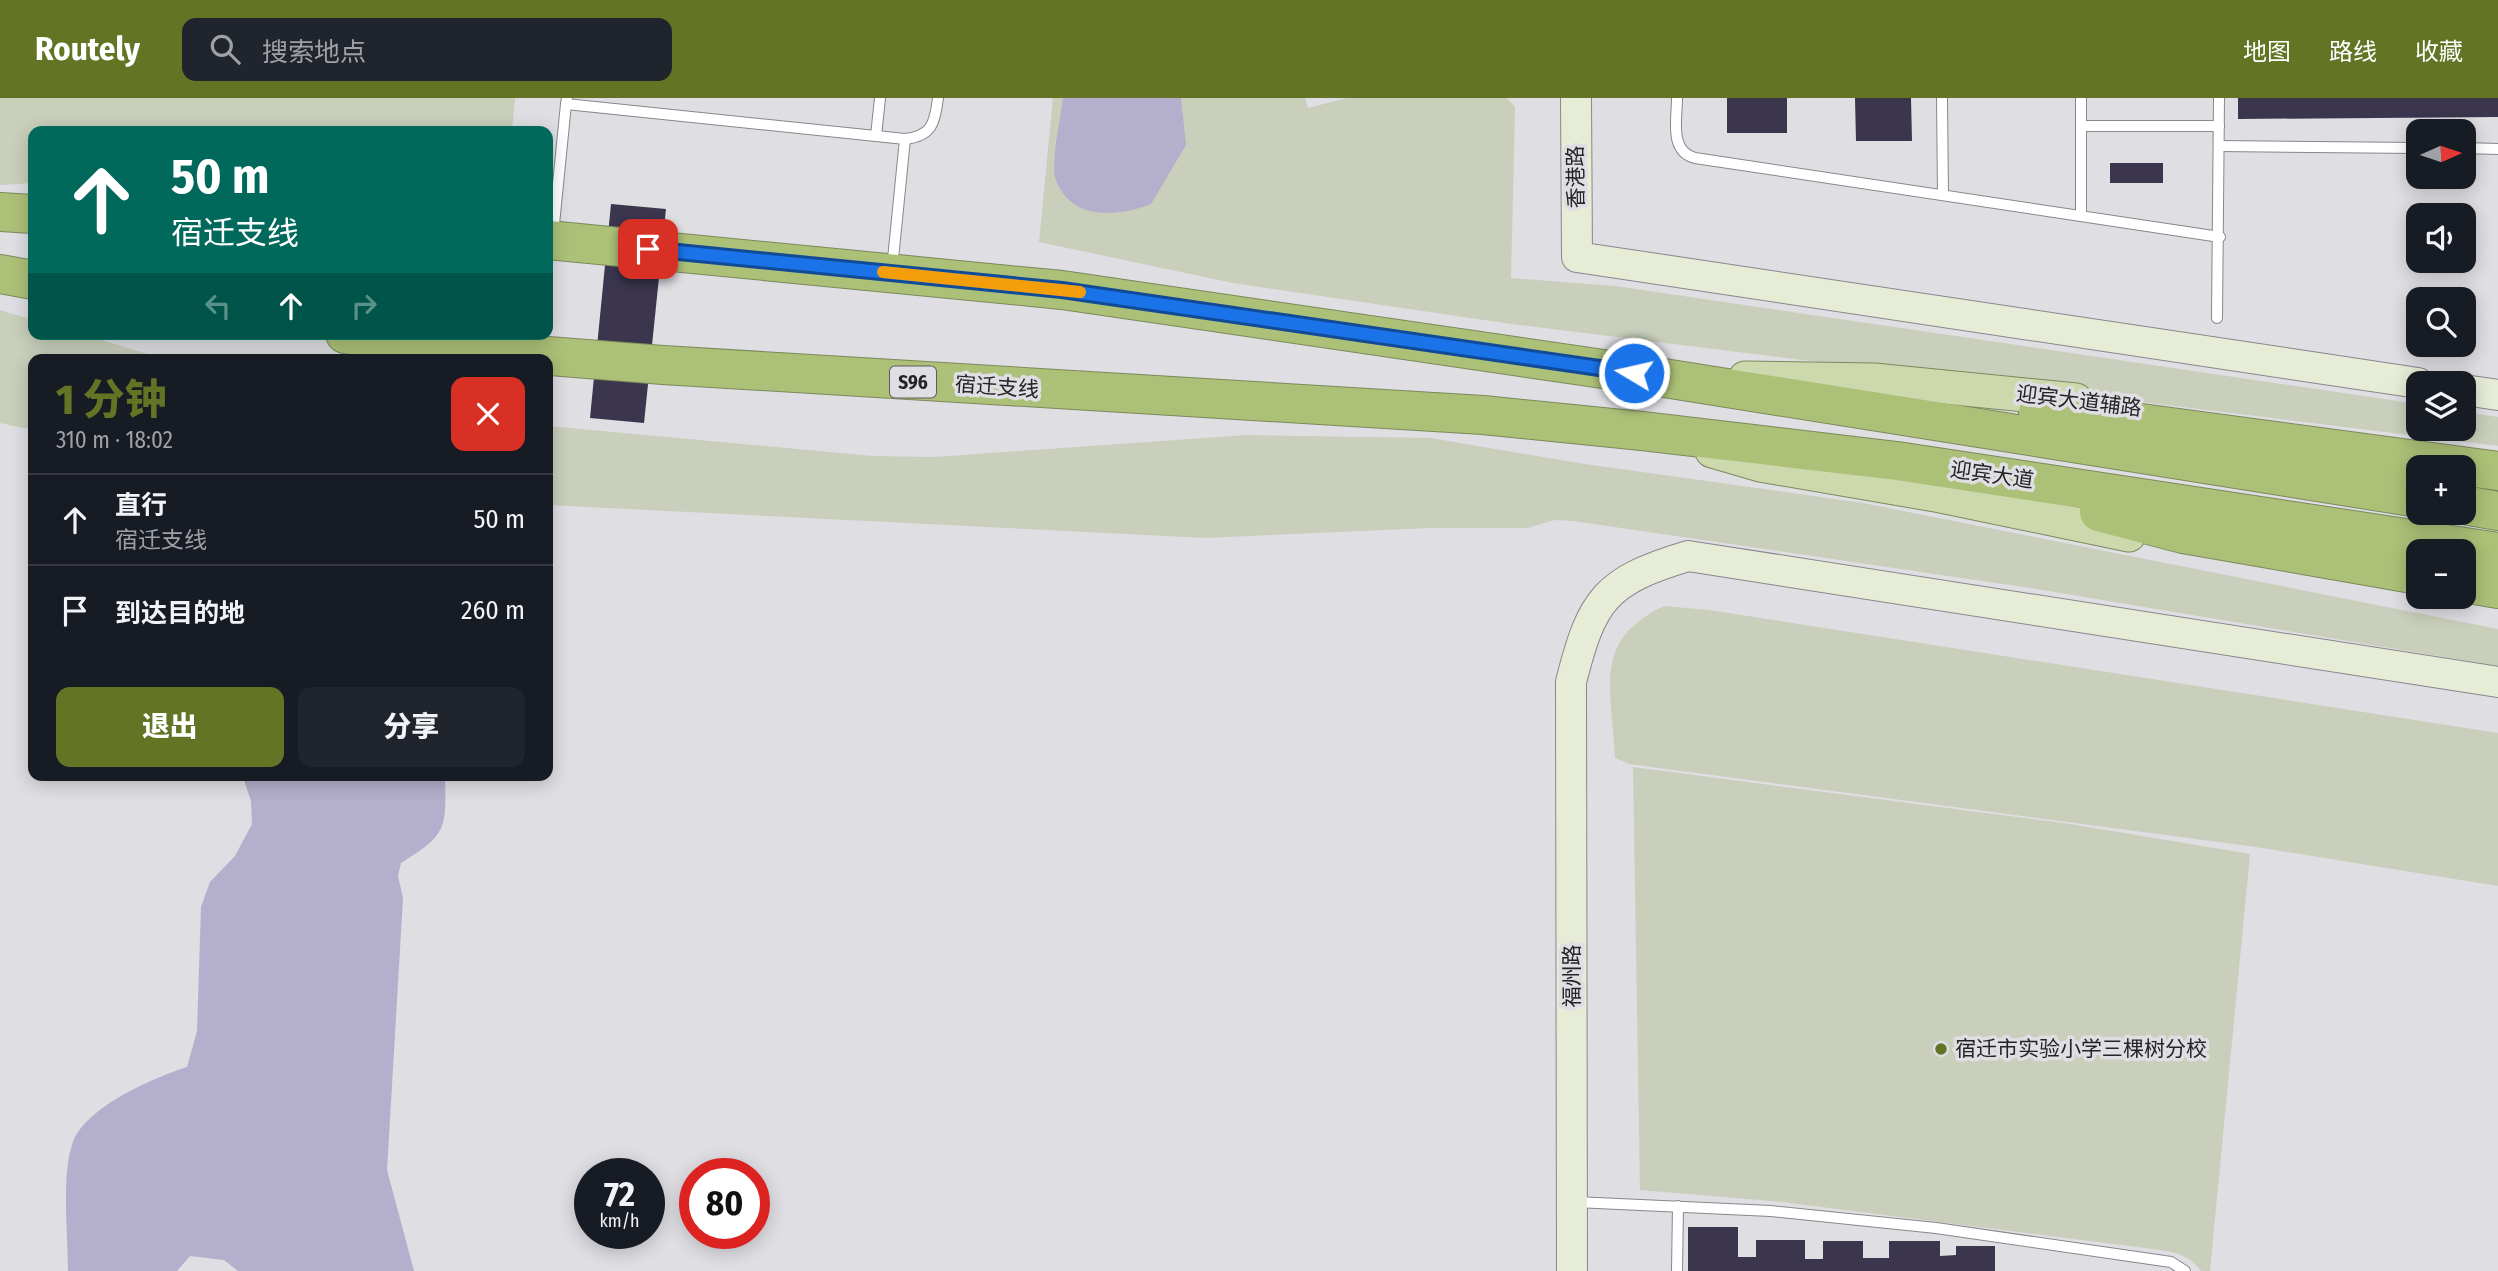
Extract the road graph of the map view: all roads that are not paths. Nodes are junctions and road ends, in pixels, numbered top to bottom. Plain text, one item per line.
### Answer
1 (880, 98) edge
2 (938, 98) edge
3 (1576, 98) edge
4 (1677, 98) edge
5 (1942, 98) edge
6 (2081, 98) edge
7 (2219, 98) edge
8 (567, 101) edge
9 (2081, 126) junction
10 (2219, 126) junction
11 (876, 136) junction
12 (905, 139) junction
13 (2219, 146) junction
14 (2406, 148) edge
15 (2476, 148) edge
16 (2498, 149) edge
17 (1943, 195) junction
18 (0, 212) edge
19 (28, 214) edge
20 (553, 216) edge
21 (2081, 216) junction
22 (2220, 237) junction
23 (553, 241) edge
24 (892, 273) junction
25 (0, 274) edge
26 (28, 279) edge
27 (2217, 318) dead end
28 (380, 340) edge
29 (523, 354) edge
30 (553, 356) edge
31 (1658, 377) junction
32 (2406, 381) edge
33 (2476, 392) edge
34 (2498, 395) edge
35 (1483, 415) joint
36 (1642, 431) junction
37 (2498, 454) edge
38 (1897, 461) junction
39 (2498, 471) edge
40 (2406, 496) edge
41 (2476, 507) edge
42 (2498, 511) edge
43 (2498, 552) edge
44 (2406, 573) edge
45 (2476, 585) edge
46 (2406, 589) edge
47 (2498, 589) edge
48 (2476, 602) edge
49 (2498, 606) edge
50 (2498, 682) edge
51 (1572, 1202) junction
52 (1678, 1206) junction
53 (1572, 1271) edge
54 (1677, 1271) edge
55 (2185, 1271) edge

1 - 11 lane
2 - 12 lane
3 - 32 street, 香港路
4 - 17 lane
5 - 17 lane
6 - 9 lane
7 - 10 lane
8 - 11 lane
8 - 20 lane
9 - 10 lane
9 - 21 lane
10 - 13 lane
11 - 12 lane
12 - 24 lane
13 - 14 lane
13 - 22 lane
15 - 16 lane
17 - 21 lane
18 - 19 highway
21 - 22 lane
22 - 27 lane
23 - 24 highway
24 - 31 highway
25 - 26 highway
28 - 29 highway, 宿迁支线 / S96
30 - 35 highway, 宿迁支线 / S96
31 - 37 main road, 迎宾大道辅路
31 - 39 highway
31 - 40 highway
33 - 34 street
35 - 36 highway, 迎宾大道
36 - 38 highway, 迎宾大道
36 - 46 main road
38 - 43 highway, 迎宾大道
38 - 44 highway
41 - 42 highway
45 - 47 highway
48 - 49 main road
50 - 51 street, 福州路
51 - 52 lane
51 - 53 street, 福州路
52 - 54 lane
52 - 55 lane

